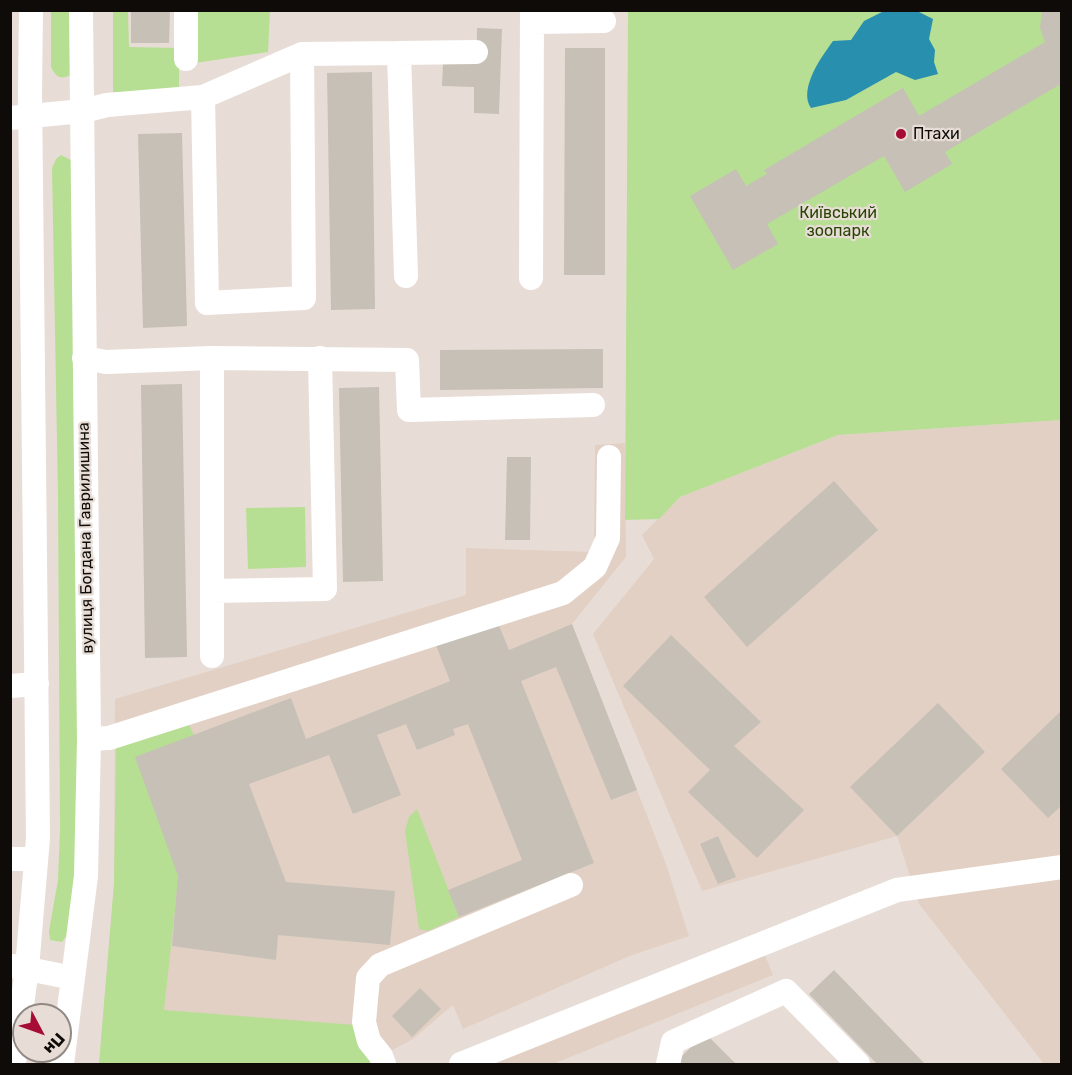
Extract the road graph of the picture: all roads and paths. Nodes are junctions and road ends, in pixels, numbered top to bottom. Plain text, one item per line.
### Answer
1 (31, 10) edge
2 (81, 10) edge
3 (186, 10) edge
4 (532, 16) edge
5 (604, 21) dead end
6 (476, 52) dead end
7 (399, 53) junction
8 (302, 54) junction
9 (186, 59) dead end
10 (203, 97) junction
11 (82, 111) junction
12 (20, 118) edge
13 (406, 276) dead end
14 (531, 278) dead end
15 (84, 358) junction
16 (212, 358) junction
17 (320, 358) junction
18 (22, 398) edge
19 (593, 405) dead end
20 (609, 457) dead end
21 (212, 591) junction
22 (212, 656) dead end
23 (37, 684) junction
24 (10, 686) edge
25 (88, 739) junction
26 (10, 859) edge
27 (36, 860) junction
28 (1062, 867) edge
29 (571, 885) dead end
30 (19, 966) edge
31 (73, 978) junction
32 (14, 1065) edge
33 (62, 1065) edge
34 (384, 1065) edge
35 (461, 1065) edge
36 (668, 1065) edge
37 (858, 1065) edge

1 - 12 street
2 - 11 street, вулиця Богдана Гаврилишина
3 - 9 street
4 - 5 street
4 - 14 street
6 - 7 street
7 - 8 street
7 - 13 street
8 - 10 street
8 - 10 street
10 - 11 street
11 - 12 street
11 - 15 street, вулиця Богдана Гаврилишина
12 - 18 street
15 - 16 street
15 - 25 street, вулиця Богдана Гаврилишина
16 - 17 street
16 - 21 street
17 - 19 street
17 - 21 street
18 - 23 street
20 - 25 street
21 - 22 street
23 - 24 street
23 - 27 street
25 - 31 street, вулиця Богдана Гаврилишина
26 - 27 street
27 - 30 street
28 - 35 street
29 - 34 street
30 - 31 street
30 - 32 street
31 - 33 street, вулиця Богдана Гаврилишина
36 - 37 street

